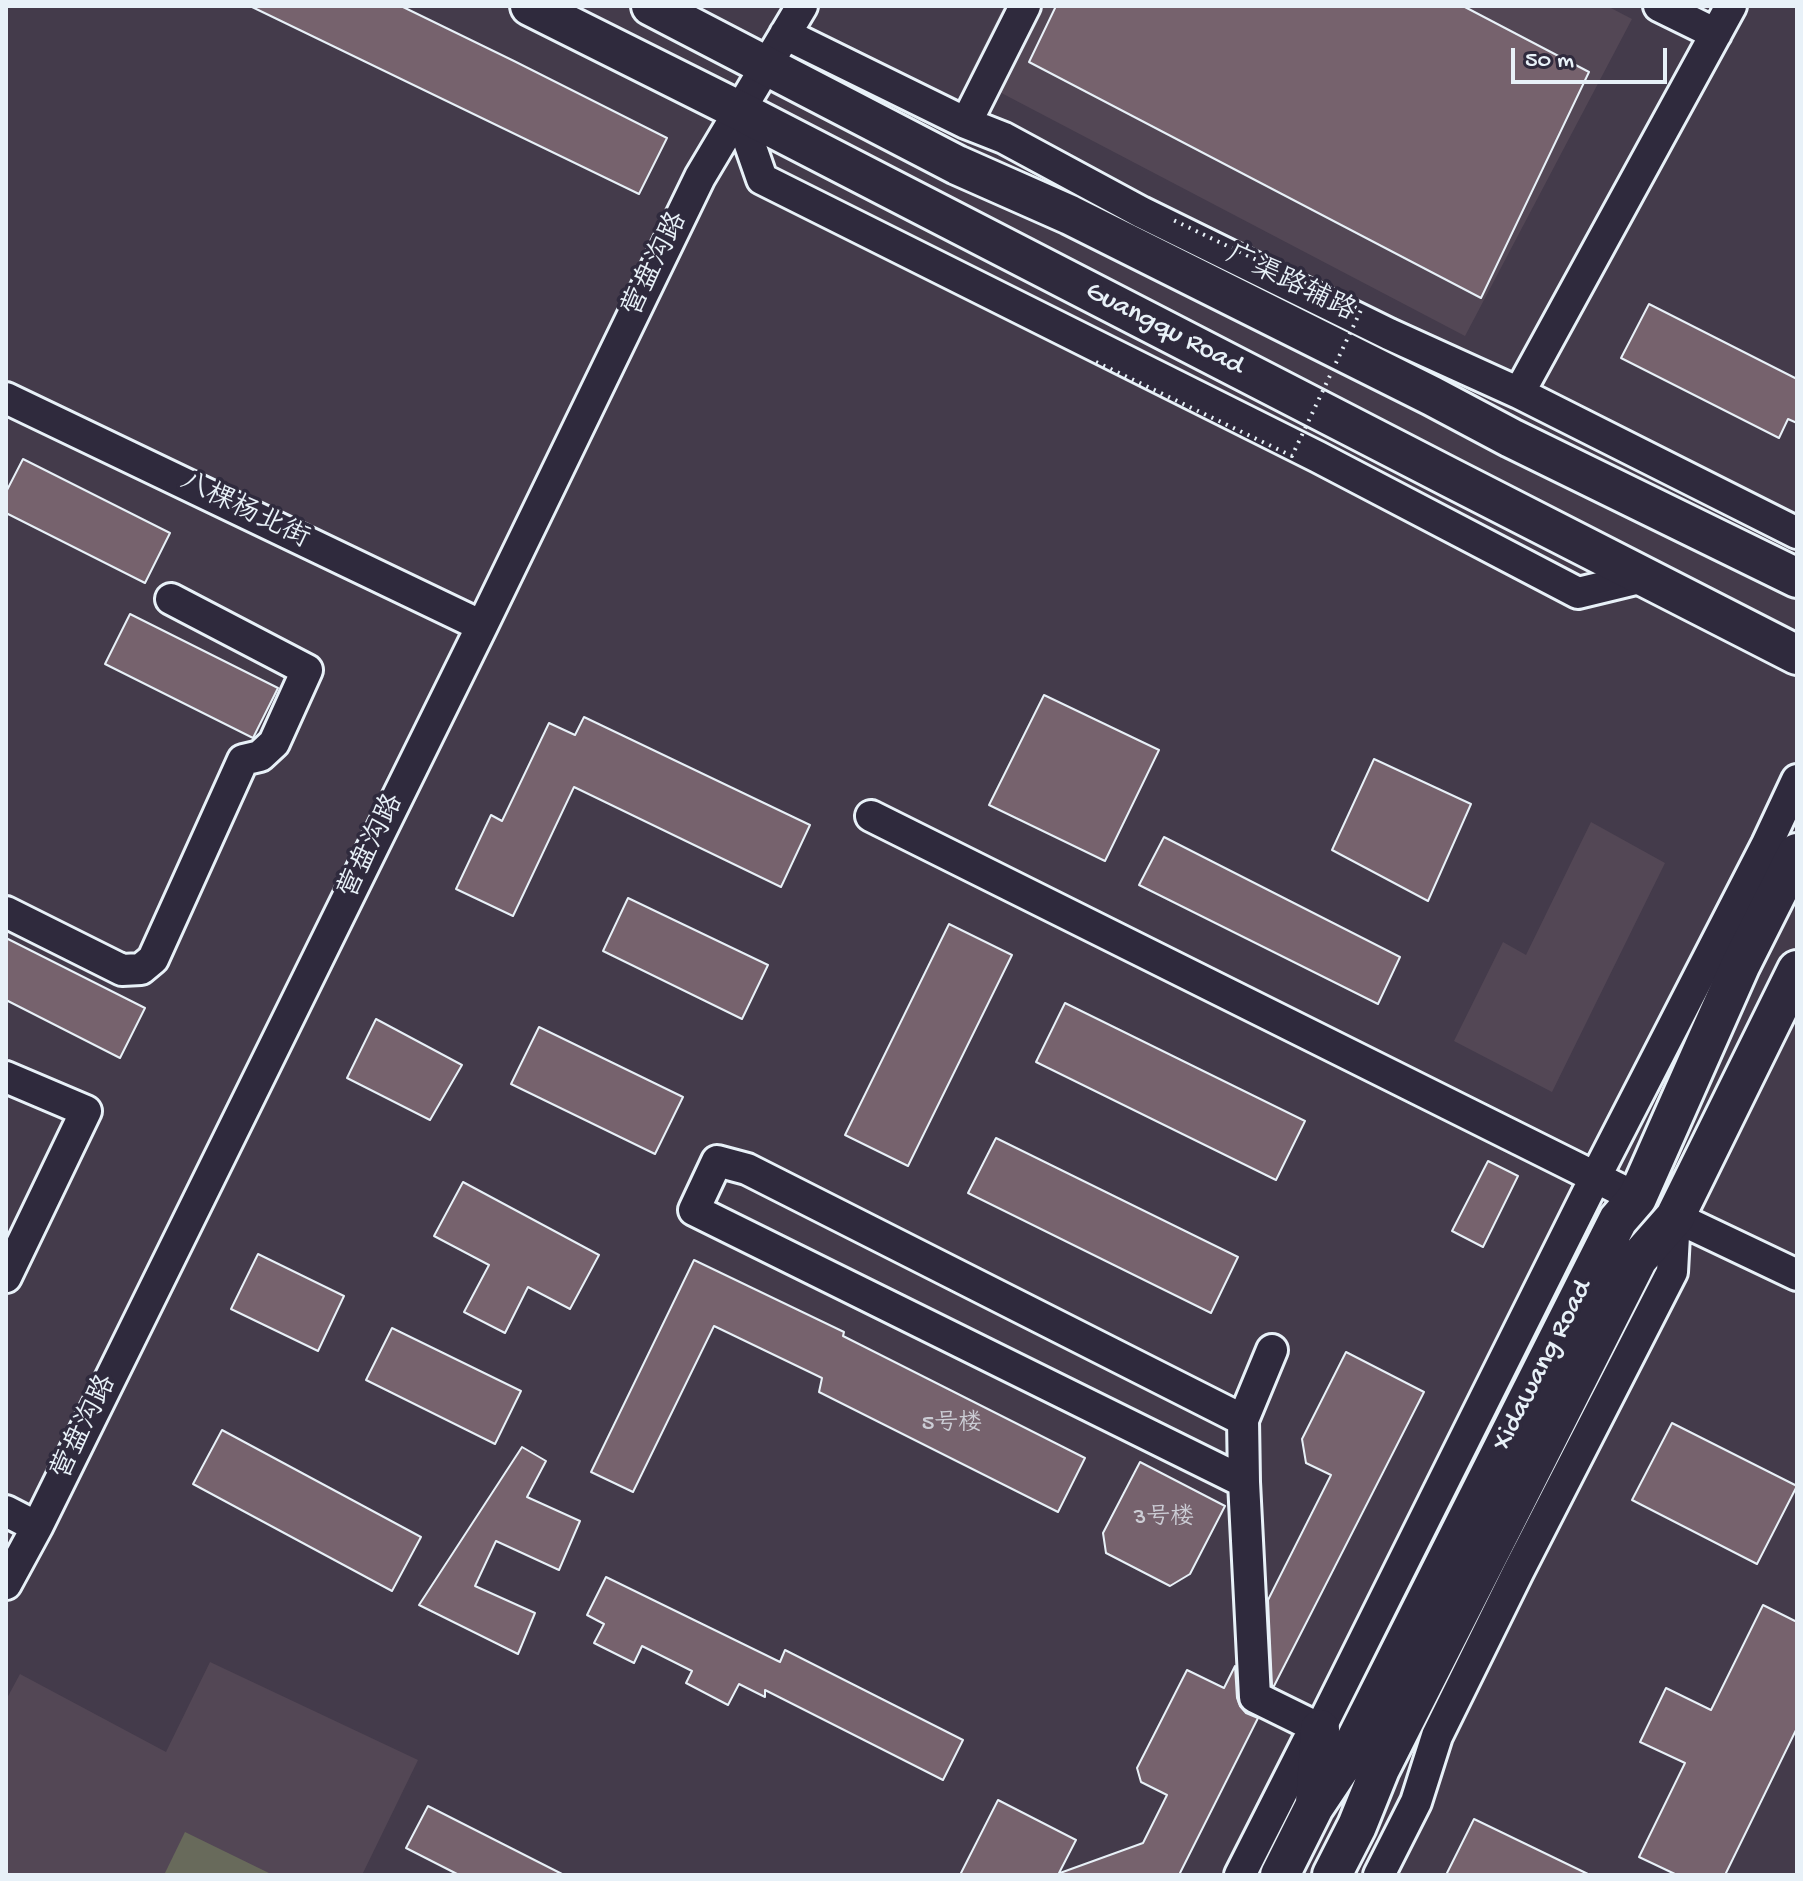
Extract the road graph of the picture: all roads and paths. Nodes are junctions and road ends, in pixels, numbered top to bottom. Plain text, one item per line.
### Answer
1 (530, 6) edge
2 (651, 6) edge
3 (802, 6) edge
4 (1025, 6) edge
5 (1659, 6) edge
6 (1731, 6) edge
7 (1716, 34) junction
8 (776, 50) junction
9 (738, 110) junction
10 (966, 123) junction
11 (1169, 218) dead end
12 (1096, 362) dead end
13 (1519, 393) junction
14 (6, 398) edge
15 (1576, 423) junction
16 (1706, 533) junction
17 (1797, 533) edge
18 (1644, 577) junction
19 (1797, 578) edge
20 (171, 599) dead end
21 (482, 626) junction
22 (1797, 655) edge
23 (1797, 780) edge
24 (871, 816) dead end
25 (1797, 853) edge
26 (6, 912) edge
27 (1797, 970) edge
28 (6, 1077) edge
29 (1595, 1178) junction
30 (1637, 1198) junction
31 (1675, 1217) junction
32 (1797, 1275) edge
33 (6, 1277) edge
34 (1272, 1350) dead end
35 (1243, 1420) junction
36 (1244, 1482) junction
37 (6, 1511) edge
38 (37, 1527) junction
39 (6, 1584) edge
40 (1320, 1729) junction
41 (1314, 1807) junction
42 (1240, 1875) edge
43 (1280, 1875) edge
44 (1332, 1875) edge
45 (1379, 1875) edge

1 - 9 main road, Guangqu Road
2 - 8 main road
3 - 8 street, 营盘沟路
4 - 10 street
5 - 7 street
6 - 7 street
7 - 13 street
8 - 9 street, 营盘沟路
8 - 10 street, 广渠路辅路
8 - 16 main road
9 - 18 main road, Guangqu Road
9 - 18 street
9 - 21 street, 营盘沟路
10 - 13 street, 广渠路辅路
11 - 12 path, bridge
13 - 15 street, 广渠路辅路
14 - 21 street, 八棵杨北街
15 - 16 street
15 - 17 street, 广渠路辅路
16 - 19 main road
18 - 22 main road, Guangqu Road
20 - 26 street
21 - 38 street, 营盘沟路
23 - 29 street
24 - 29 street
25 - 30 main road, Xidawang Road
27 - 31 main road, Xidawang Road
28 - 33 street
29 - 30 street
29 - 40 street
30 - 41 main road, Xidawang Road
31 - 32 street
31 - 44 main road, Xidawang Road
31 - 45 street
34 - 35 street
35 - 36 street
35 - 36 street
36 - 40 street
37 - 38 street
38 - 39 street, 营盘沟路
40 - 41 main road
40 - 42 street
41 - 43 main road, Xidawang Road

